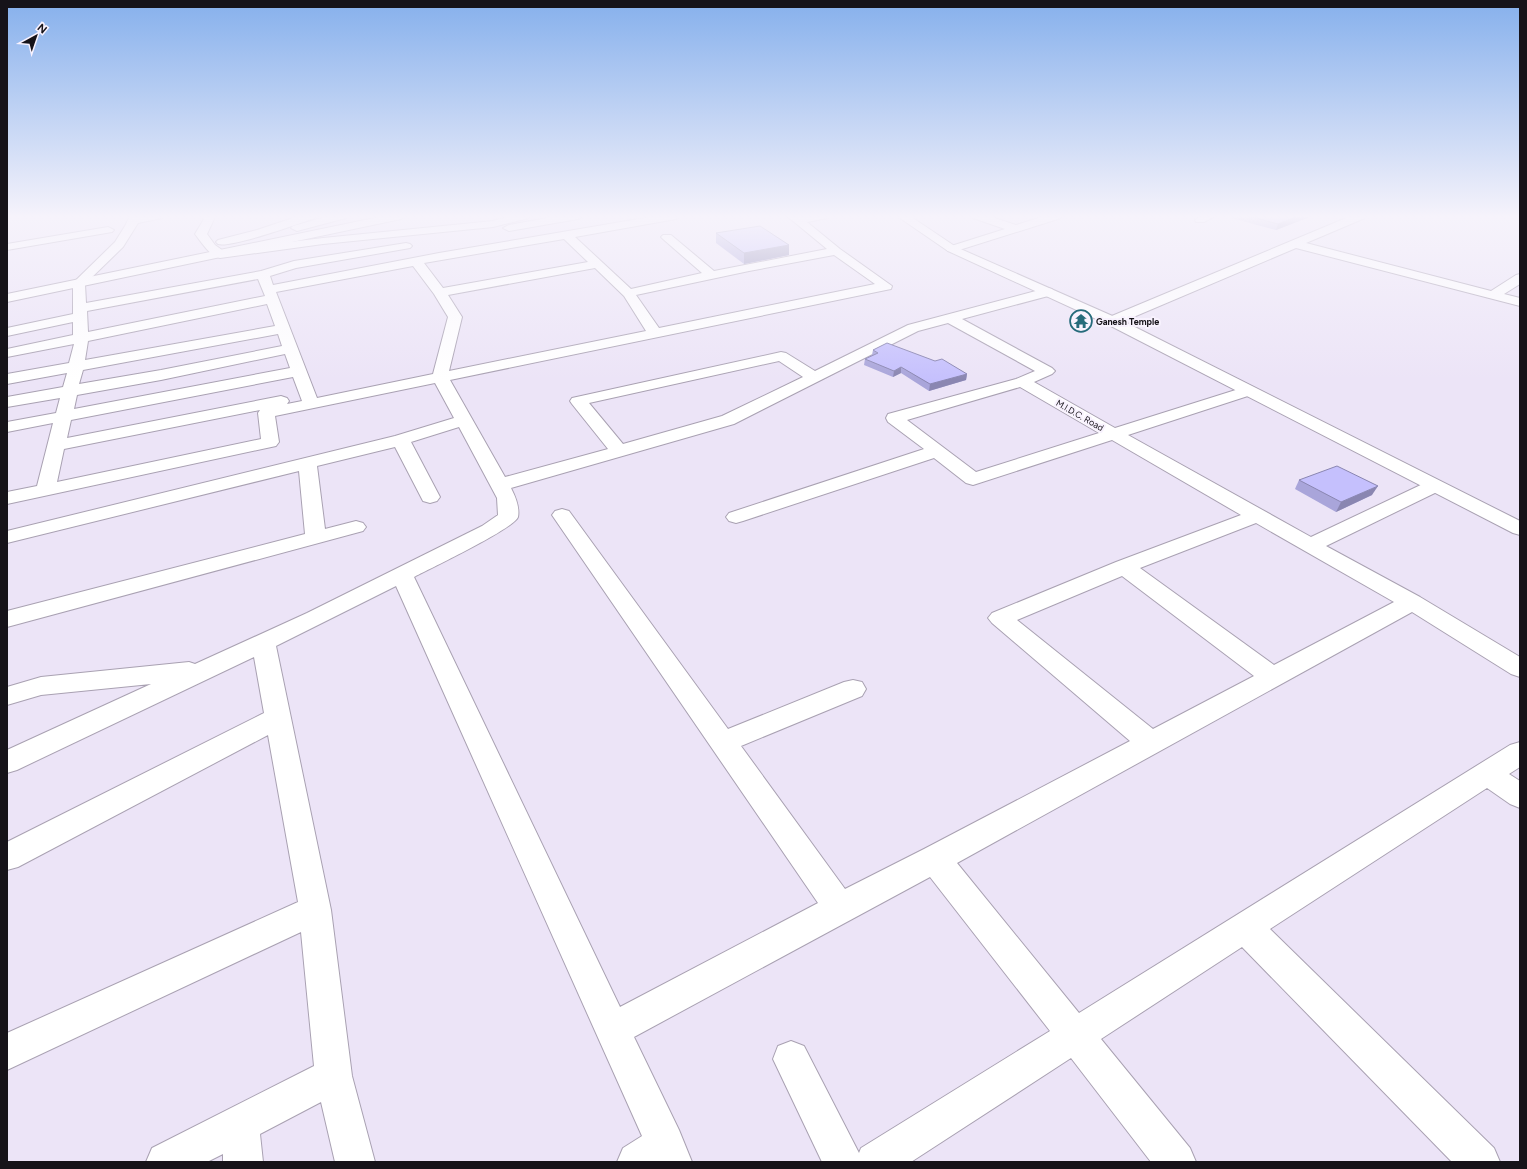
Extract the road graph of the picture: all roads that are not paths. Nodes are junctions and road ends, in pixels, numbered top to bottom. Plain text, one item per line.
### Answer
1 (92, 271) edge
2 (140, 271) edge
3 (274, 271) edge
4 (348, 271) edge
5 (429, 271) edge
6 (562, 271) edge
7 (604, 271) edge
8 (707, 271) edge
9 (735, 271) edge
10 (864, 271) edge
11 (1000, 271) edge
12 (1233, 271) edge
13 (1399, 271) edge
14 (262, 274) junction
15 (712, 275) junction
16 (1520, 278) edge
17 (79, 283) junction
18 (1047, 292) junction
19 (440, 293) junction
20 (628, 293) junction
21 (270, 294) junction
22 (1493, 295) junction
23 (7, 298) edge
24 (1520, 302) edge
25 (81, 312) junction
26 (950, 318) junction
27 (1112, 321) junction
28 (283, 329) junction
29 (7, 332) edge
30 (656, 333) junction
31 (81, 338) junction
32 (290, 348) junction
33 (7, 353) edge
34 (76, 367) junction
35 (299, 371) junction
36 (814, 377) junction
37 (440, 378) junction
38 (7, 379) edge
39 (1022, 382) junction
40 (70, 390) junction
41 (1248, 391) junction
42 (310, 400) junction
43 (7, 402) edge
44 (64, 416) junction
45 (464, 420) junction
46 (7, 427) edge
47 (1113, 434) junction
48 (401, 440) junction
49 (56, 445) junction
50 (619, 451) junction
51 (937, 451) junction
52 (307, 463) junction
53 (499, 485) junction
54 (1434, 486) junction
55 (45, 490) junction
56 (430, 497) dead end
57 (7, 498) edge
58 (562, 515) dead end
59 (1257, 516) junction
60 (736, 518) dead end
61 (356, 527) dead end
62 (1520, 529) edge
63 (7, 537) edge
64 (316, 538) junction
65 (1311, 545) junction
66 (1124, 567) junction
67 (402, 574) junction
68 (1412, 602) junction
69 (7, 619) edge
70 (263, 643) junction
71 (1520, 668) edge
72 (206, 670) junction
73 (1273, 677) junction
74 (853, 689) dead end
75 (7, 696) edge
76 (278, 718) junction
77 (723, 742) junction
78 (1150, 742) junction
79 (1520, 753) edge
80 (7, 762) edge
81 (1488, 774) junction
82 (1520, 796) edge
83 (7, 857) edge
84 (935, 859) junction
85 (840, 908) junction
86 (315, 910) junction
87 (1245, 927) junction
88 (612, 1030) junction
89 (1075, 1035) junction
90 (7, 1052) edge
91 (791, 1059) dead end
92 (333, 1076) junction
93 (240, 1124) junction
94 (658, 1156) edge
95 (166, 1162) edge
96 (242, 1162) edge
97 (355, 1162) edge
98 (843, 1162) edge
99 (875, 1162) edge
100 (1176, 1162) edge
101 (1480, 1162) edge

1 - 17 street
2 - 17 street
3 - 14 street
4 - 21 street
5 - 19 street
6 - 19 street
7 - 20 street
8 - 15 street
9 - 15 street
10 - 30 street
11 - 18 street
12 - 27 street
13 - 22 street
14 - 21 street
14 - 25 street
15 - 20 street
16 - 22 street
17 - 23 street
17 - 25 street
18 - 26 street
18 - 27 street
19 - 37 street
20 - 30 street
21 - 28 street
21 - 31 street
22 - 24 street
25 - 29 street
25 - 31 street
26 - 36 street
26 - 39 street
27 - 41 street
28 - 32 street
28 - 34 street
30 - 37 street
31 - 33 street
31 - 34 street
32 - 35 street
32 - 40 street
34 - 38 street
34 - 40 street
35 - 42 street
35 - 44 street
36 - 50 street
36 - 50 street
37 - 42 street
37 - 45 street
39 - 47 street, M.I.D.C. Road
39 - 51 street
40 - 43 street
40 - 44 street
41 - 47 street
41 - 54 street
42 - 49 street
42 - 55 street
44 - 46 street
44 - 49 street
45 - 48 street
45 - 53 street
47 - 51 street
47 - 59 street, M.I.D.C. Road
48 - 52 street
48 - 56 street
49 - 55 street
50 - 53 street
51 - 60 street
52 - 63 street
52 - 64 street
53 - 67 street
54 - 62 street
54 - 65 street
55 - 57 street
58 - 77 street
59 - 65 street, M.I.D.C. Road
59 - 66 street
61 - 64 street
64 - 69 street
65 - 68 street, M.I.D.C. Road
66 - 73 street
66 - 78 street
67 - 70 street
67 - 88 street
68 - 71 street, M.I.D.C. Road
68 - 73 street
70 - 72 street
70 - 76 street
72 - 75 street
72 - 80 street
73 - 78 street
74 - 77 street
76 - 83 street
76 - 86 street
77 - 85 street
78 - 84 street
79 - 81 street
81 - 82 street
81 - 87 street
84 - 85 street
84 - 89 street
85 - 88 street
86 - 90 street
86 - 92 street
87 - 89 street
87 - 101 street
88 - 94 street
89 - 99 street
89 - 100 street
91 - 98 street
92 - 93 street
92 - 97 street
93 - 95 street
93 - 96 street

